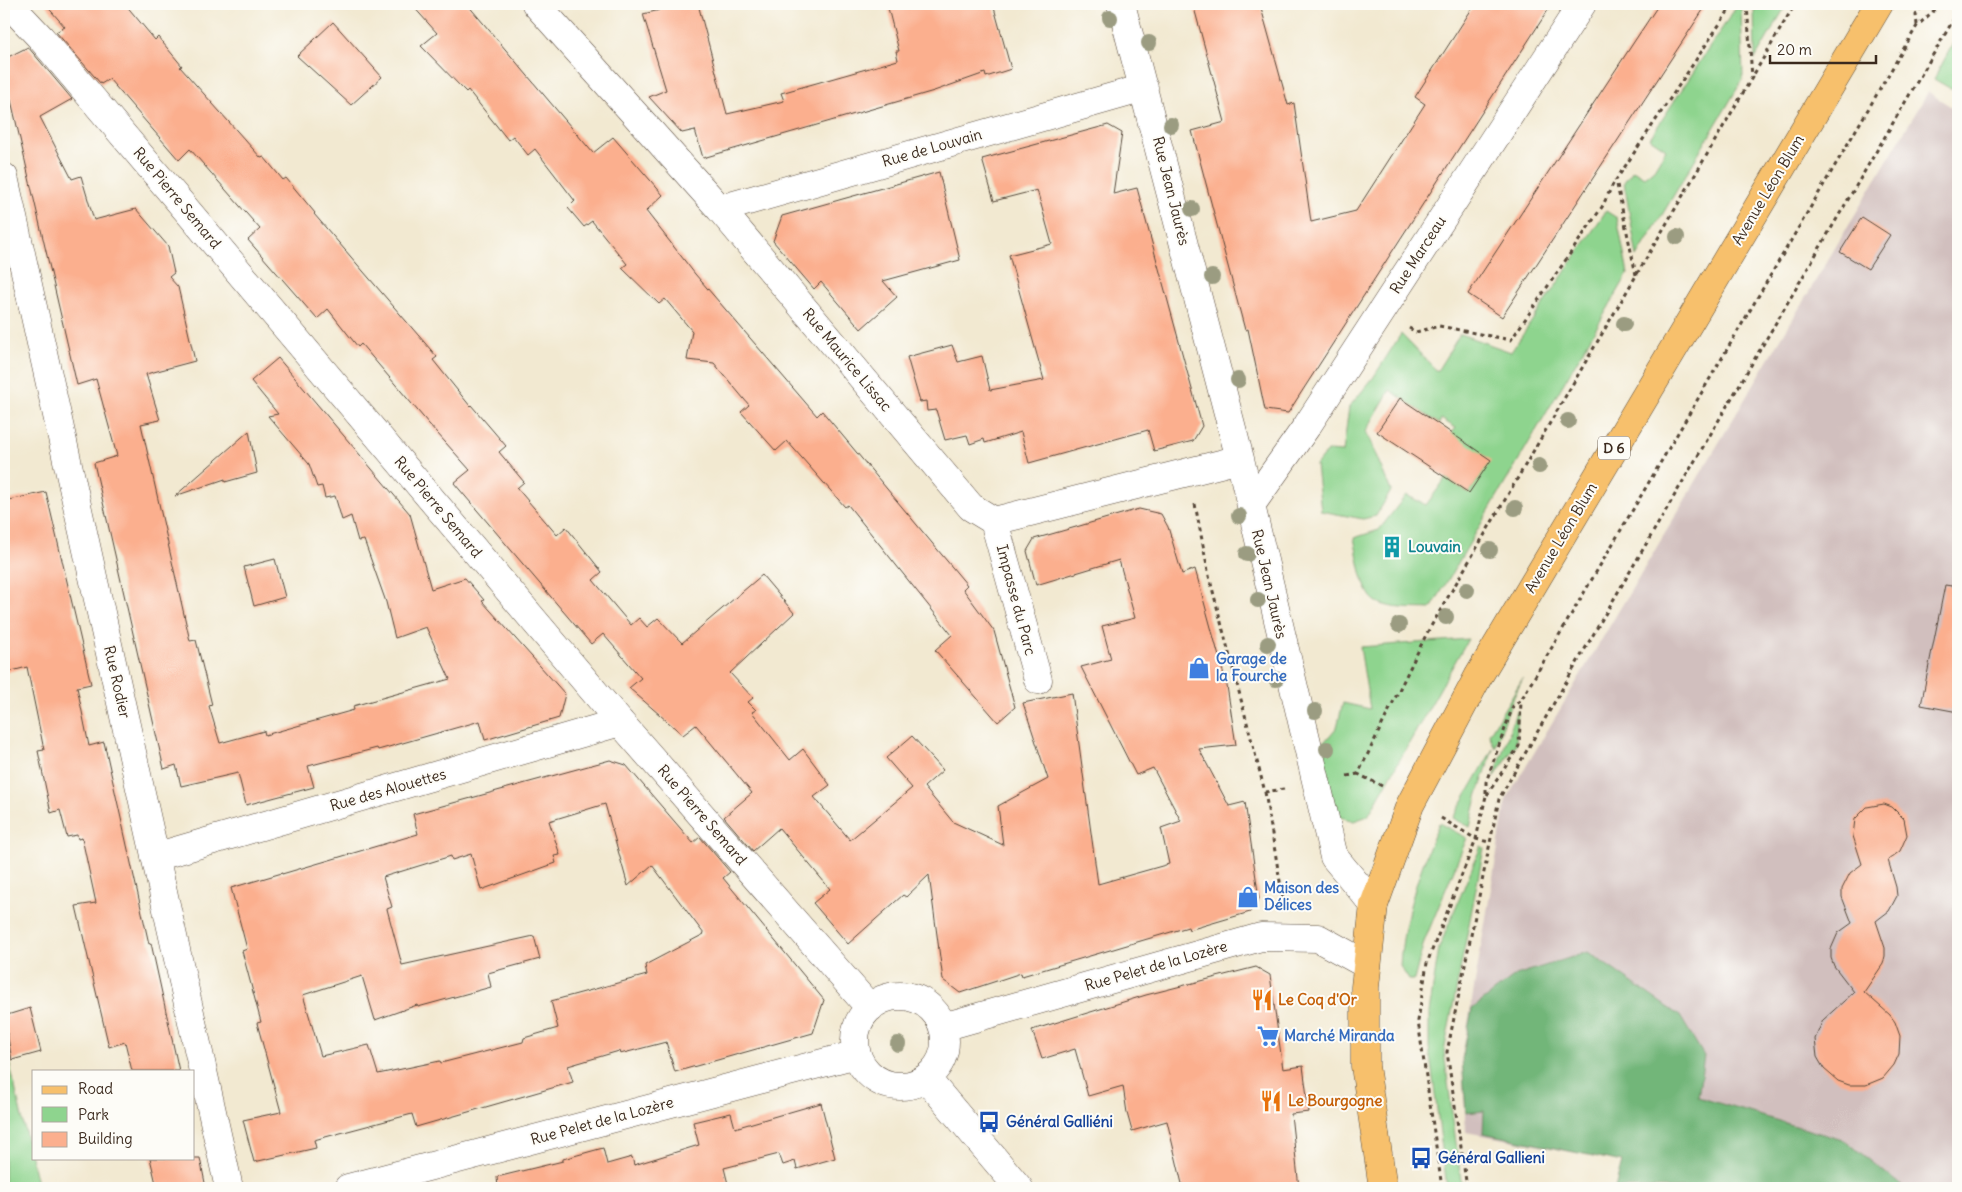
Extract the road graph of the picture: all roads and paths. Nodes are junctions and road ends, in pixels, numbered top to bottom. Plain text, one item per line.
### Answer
1 (9, 4) edge
2 (536, 4) edge
3 (1121, 4) edge
4 (1582, 4) edge
5 (1733, 4) edge
6 (1747, 4) edge
7 (1795, 4) edge
8 (1879, 4) edge
9 (1923, 4) edge
10 (1941, 4) edge
11 (1958, 12) edge
12 (1917, 26) junction
13 (1752, 78) junction
14 (1144, 88) junction
15 (4, 177) edge
16 (1616, 180) junction
17 (720, 209) junction
18 (1636, 275) junction
19 (1402, 323) dead end
20 (1240, 459) junction
21 (1251, 505) junction
22 (994, 521) junction
23 (1038, 680) dead end
24 (1520, 700) junction
25 (620, 722) junction
26 (1382, 786) dead end
27 (1264, 792) dead end
28 (1486, 796) junction
29 (1441, 818) dead end
30 (1476, 839) junction
31 (1489, 842) junction
32 (156, 857) junction
33 (1374, 905) junction
34 (1285, 907) dead end
35 (1367, 965) junction
36 (870, 1008) junction
37 (943, 1027) junction
38 (857, 1054) junction
39 (926, 1078) junction
40 (229, 1188) edge
41 (348, 1188) edge
42 (1019, 1188) edge
43 (1383, 1188) edge
44 (1442, 1188) edge
45 (1466, 1188) edge

1 - 25 street, Rue Pierre Semard
2 - 17 street, Rue Maurice Lissac
3 - 14 street, Rue Jean Jaurès
4 - 21 street, Rue Marceau
5 - 16 path
6 - 13 path
7 - 13 path
8 - 33 main road, Avenue Léon Blum / D 6
9 - 12 path
10 - 12 path
11 - 31 path
12 - 24 path
13 - 18 path
14 - 17 street, Rue de Louvain
14 - 20 street, Rue Jean Jaurès
15 - 32 street, Rue Rodier
16 - 18 path
16 - 19 path
17 - 22 street, Rue Maurice Lissac
18 - 26 path
20 - 21 street, Rue Jean Jaurès
20 - 22 street
21 - 33 street, Rue Jean Jaurès
22 - 23 street, Impasse du Parc
24 - 28 path
24 - 28 path
25 - 32 street, Rue des Alouettes
25 - 36 street, Rue Pierre Semard
27 - 34 path
28 - 30 path
29 - 30 path
30 - 31 path
30 - 44 path
31 - 45 path
32 - 40 street, Rue Rodier
33 - 35 main road, D 6
35 - 37 street, Rue Pelet de la Lozère
35 - 43 main road, D 6
36 - 37 street
36 - 38 street
37 - 39 street
38 - 39 street
38 - 41 street, Rue Pelet de la Lozère
39 - 42 street

